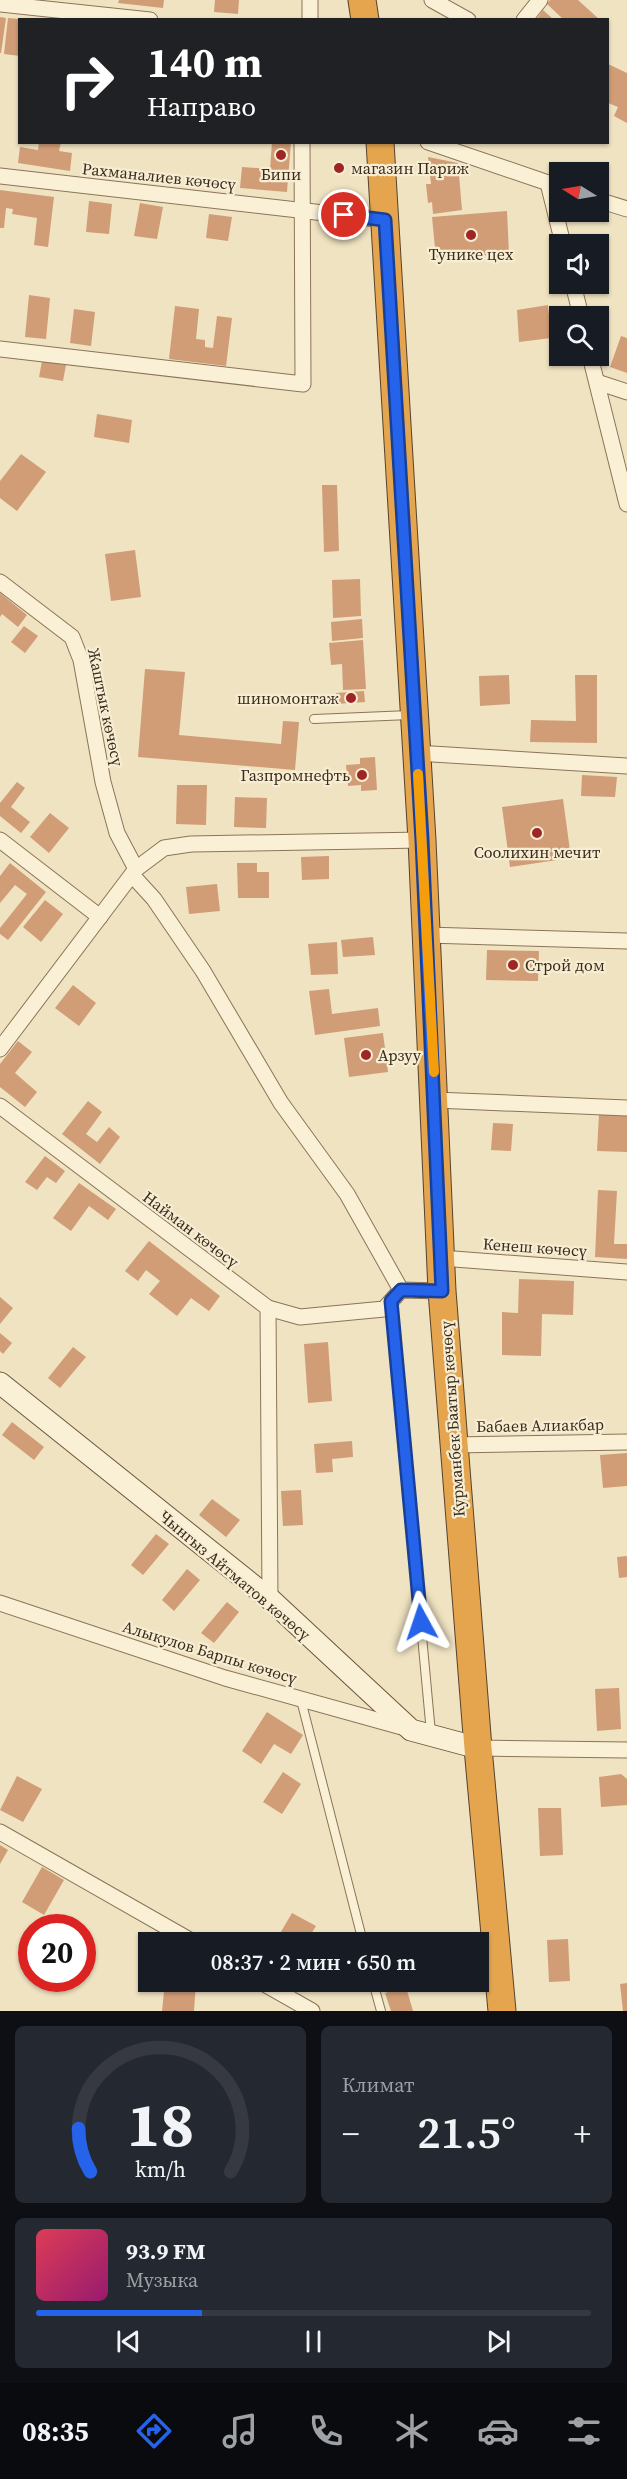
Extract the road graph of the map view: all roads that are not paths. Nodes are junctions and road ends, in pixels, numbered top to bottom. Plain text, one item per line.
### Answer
1 (309, 0) edge
2 (362, 0) edge
3 (432, 0) edge
4 (540, 0) edge
5 (0, 4) edge
6 (131, 18) edge
7 (310, 18) edge
8 (365, 18) edge
9 (464, 18) edge
10 (526, 18) edge
11 (302, 144) edge
12 (380, 144) edge
13 (434, 144) edge
14 (0, 176) edge
15 (549, 182) edge
16 (609, 203) edge
17 (627, 209) edge
18 (302, 210) junction
19 (385, 220) junction
20 (0, 349) edge
21 (593, 366) edge
22 (597, 382) junction
23 (627, 392) edge
24 (627, 504) edge
25 (0, 582) edge
26 (414, 715) junction
27 (314, 719) dead end
28 (416, 753) junction
29 (627, 766) edge
30 (0, 840) edge
31 (422, 840) junction
32 (134, 872) junction
33 (100, 917) junction
34 (427, 935) junction
35 (627, 941) edge
36 (0, 1049) edge
37 (435, 1100) junction
38 (0, 1106) edge
39 (627, 1108) edge
40 (441, 1258) junction
41 (627, 1272) edge
42 (442, 1291) junction
43 (392, 1300) junction
44 (268, 1308) junction
45 (0, 1383) edge
46 (627, 1442) edge
47 (454, 1445) junction
48 (270, 1599) junction
49 (0, 1603) edge
50 (300, 1699) junction
51 (411, 1730) junction
52 (432, 1737) junction
53 (478, 1748) junction
54 (627, 1750) edge
55 (0, 1832) edge
56 (175, 1932) edge
57 (360, 1932) edge
58 (279, 1992) edge
59 (376, 1992) edge
60 (312, 2011) edge
61 (381, 2011) edge
62 (502, 2011) edge

1 - 7 street
2 - 8 highway
3 - 9 street
4 - 10 street
5 - 6 street
11 - 18 street
12 - 19 highway, Курманбек Баатыр көчөсү
13 - 15 street
14 - 18 street, Рахманалиев көчөсү
16 - 17 street
18 - 19 street, Рахманалиев көчөсү
18 - 20 street
19 - 26 highway, Курманбек Баатыр көчөсү
21 - 22 street
22 - 23 street
22 - 24 street
25 - 32 street, Жаштык көчөсү
26 - 27 lane
26 - 28 highway, Курманбек Баатыр көчөсү
28 - 29 street
28 - 31 highway, Курманбек Баатыр көчөсү
30 - 33 street
31 - 32 street
31 - 34 highway, Курманбек Баатыр көчөсү
32 - 33 street
32 - 43 street, Жаштык көчөсү
33 - 36 street
34 - 35 street
34 - 37 highway, Курманбек Баатыр көчөсү
37 - 39 street
37 - 40 highway, Курманбек Баатыр көчөсү
38 - 44 street, Найман көчөсү
40 - 41 street, Кенеш көчөсү
40 - 42 highway, Курманбек Баатыр көчөсү
42 - 43 street, Найман көчөсү
42 - 47 highway, Курманбек Баатыр көчөсү
43 - 44 street, Найман көчөсү
43 - 52 lane
44 - 48 street
45 - 48 main road, Чынгыз Айтматов көчөсү
46 - 47 street, Бабаев Алиакбар
47 - 53 highway, Курманбек Баатыр көчөсү
48 - 51 main road, Чынгыз Айтматов көчөсү
49 - 50 street, Алыкулов Барпы көчөсү
50 - 51 street, Алыкулов Барпы көчөсү
50 - 57 lane
51 - 52 main road, Чынгыз Айтматов көчөсү
52 - 53 main road, Чынгыз Айтматов көчөсү
53 - 54 street
53 - 62 highway, Курманбек Баатыр көчөсү
55 - 56 street
58 - 60 street
59 - 61 lane

